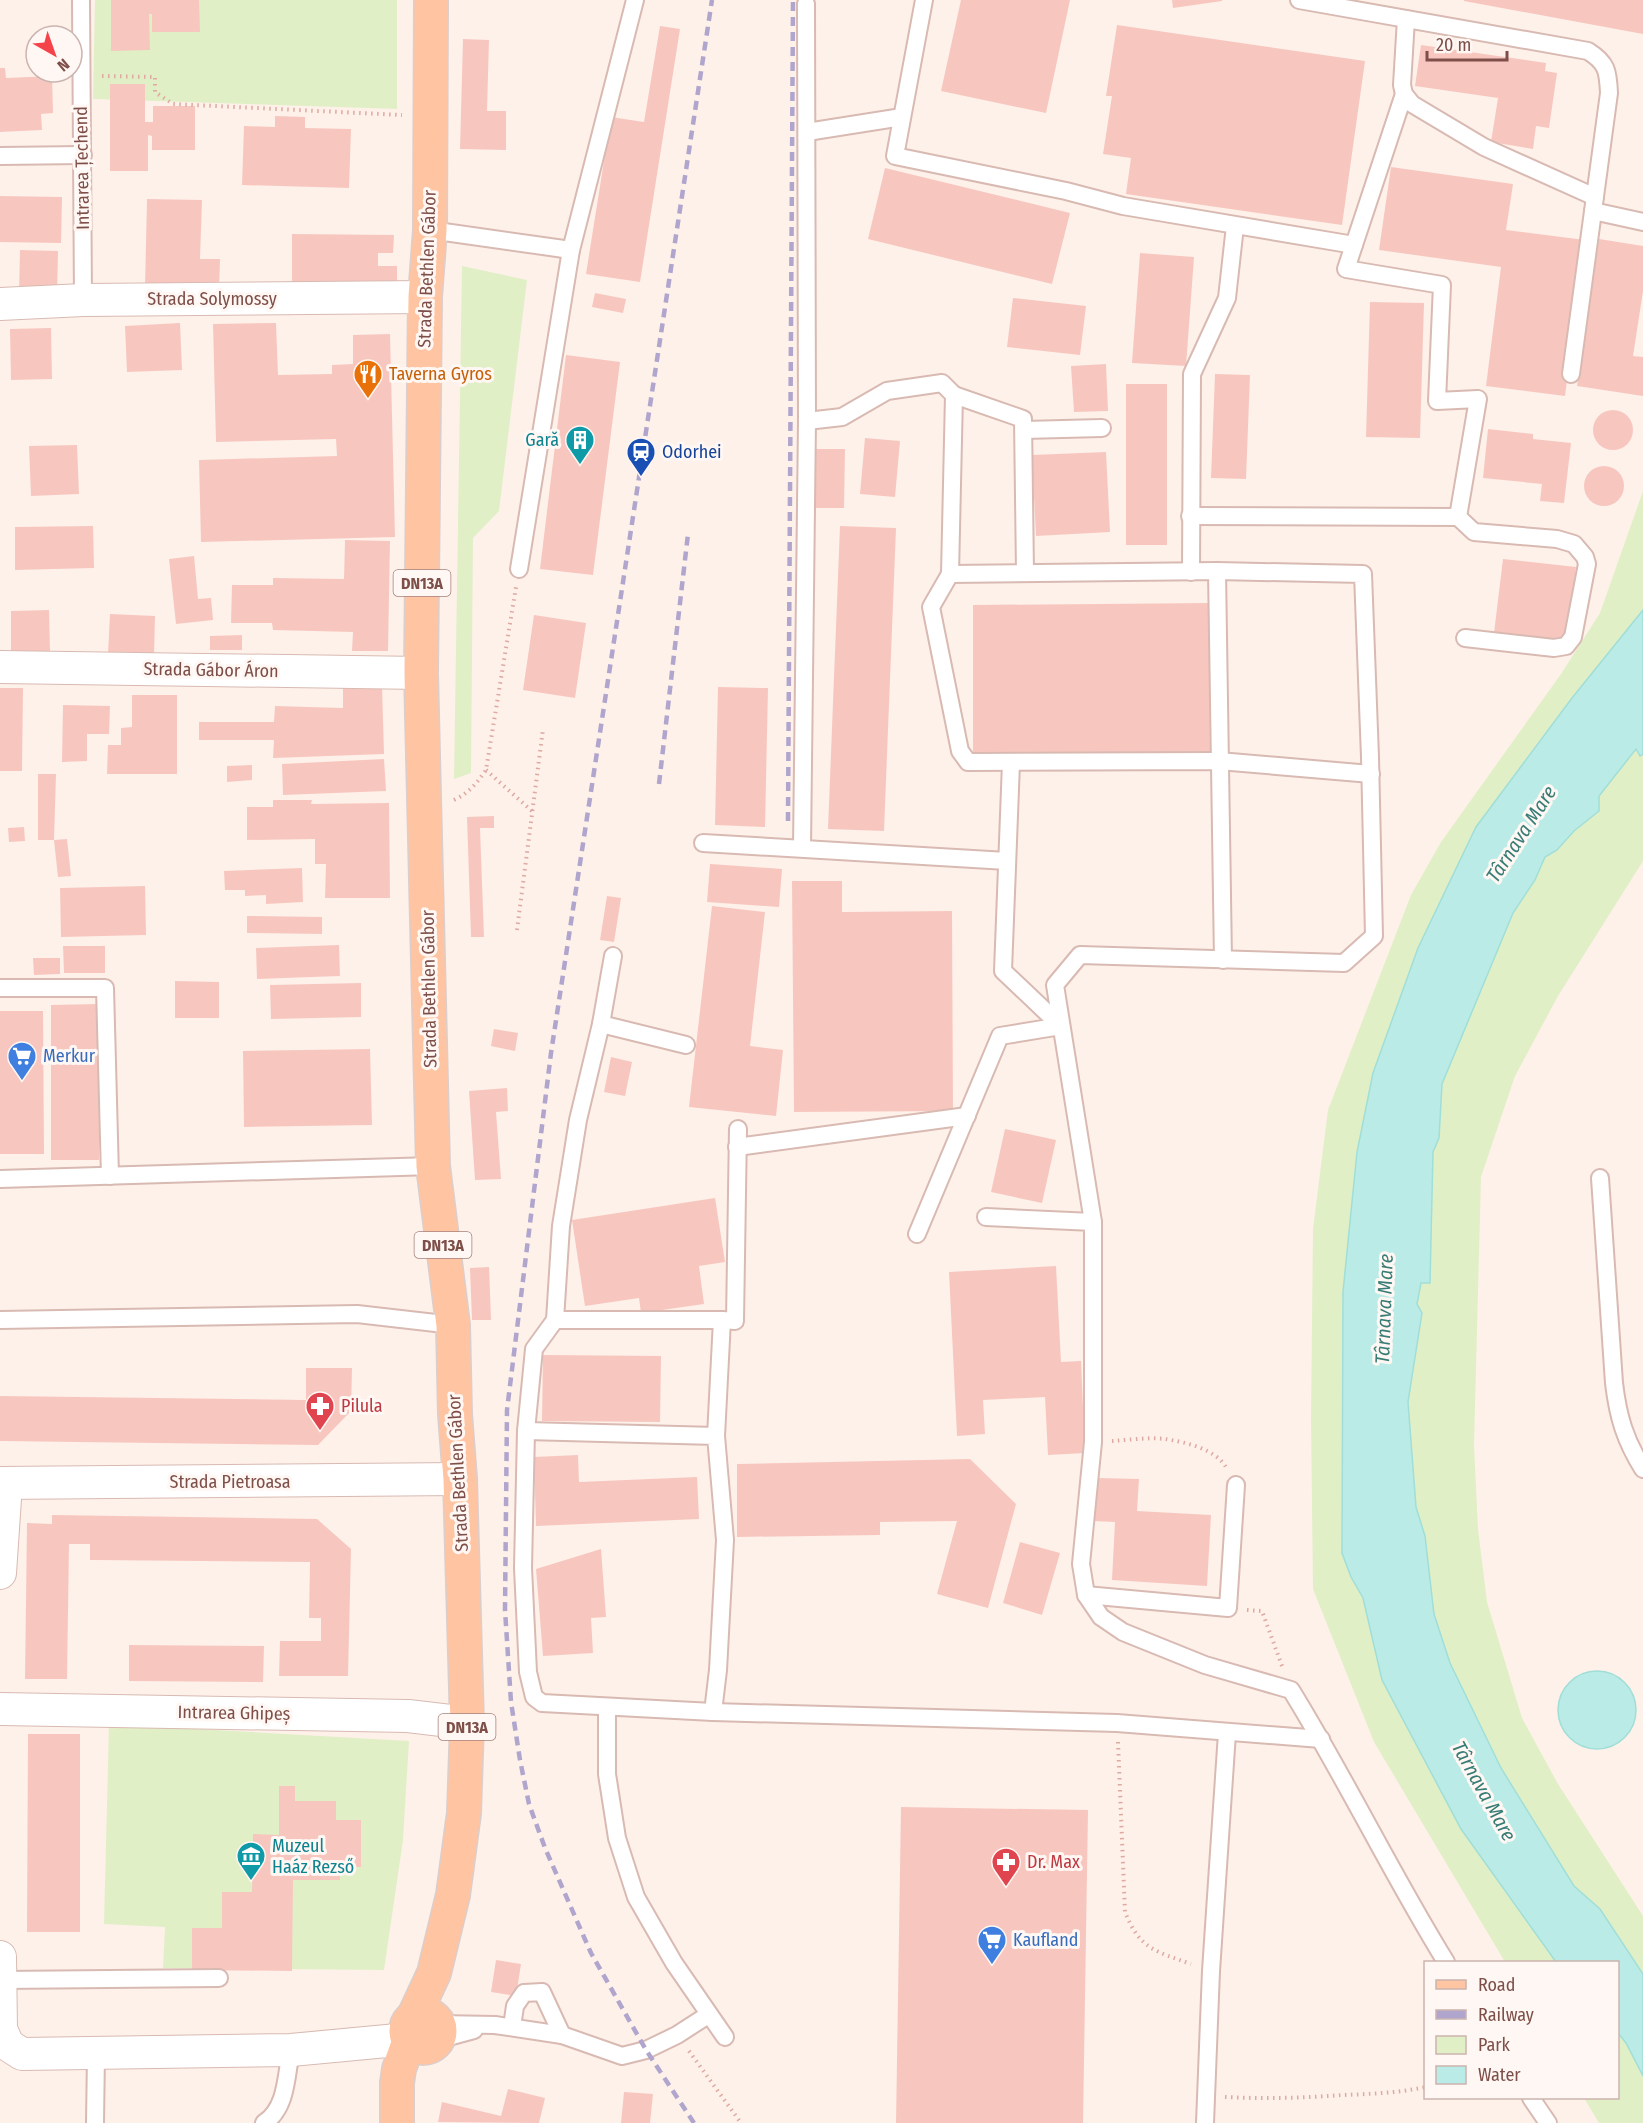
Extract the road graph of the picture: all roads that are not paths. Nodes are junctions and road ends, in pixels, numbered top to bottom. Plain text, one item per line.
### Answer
1 (81, 0) edge
2 (431, 0) edge
3 (635, 0) edge
4 (924, 0) edge
5 (1299, 0) edge
6 (806, 4) dead end
7 (1406, 19) junction
8 (1404, 94) junction
9 (902, 117) junction
10 (807, 132) junction
11 (83, 155) junction
12 (0, 156) edge
13 (1594, 204) junction
14 (1643, 222) edge
15 (1235, 226) junction
16 (430, 230) junction
17 (1354, 245) junction
18 (571, 250) junction
19 (425, 297) junction
20 (83, 300) junction
21 (0, 304) edge
22 (1571, 374) dead end
23 (954, 395) junction
24 (807, 421) junction
25 (1102, 428) dead end
26 (1024, 430) junction
27 (1190, 516) junction
28 (1458, 518) junction
29 (519, 569) road end
30 (1191, 572) junction
31 (1217, 572) junction
32 (1025, 573) junction
33 (950, 574) junction
34 (1465, 638) dead end
35 (0, 667) edge
36 (421, 673) junction
37 (1219, 761) junction
38 (1011, 763) junction
39 (1371, 774) junction
40 (703, 843) dead end
41 (802, 848) junction
42 (1007, 861) junction
43 (613, 956) dead end
44 (1223, 960) junction
45 (0, 988) edge
46 (601, 1024) junction
47 (1061, 1026) junction
48 (686, 1045) dead end
49 (967, 1116) junction
50 (738, 1130) dead end
51 (737, 1147) junction
52 (433, 1167) junction
53 (110, 1176) junction
54 (1600, 1178) dead end
55 (0, 1179) edge
56 (986, 1217) dead end
57 (1093, 1222) junction
58 (917, 1234) dead end
59 (0, 1320) edge
60 (555, 1320) junction
61 (722, 1320) junction
62 (453, 1324) junction
63 (526, 1431) junction
64 (716, 1436) junction
65 (1643, 1469) edge
66 (460, 1479) junction
67 (3, 1484) edge
68 (1236, 1485) road end
69 (0, 1573) edge
70 (1086, 1595) junction
71 (607, 1707) junction
72 (0, 1709) edge
73 (713, 1712) junction
74 (467, 1723) junction
75 (1227, 1733) junction
76 (1321, 1739) junction
77 (0, 1957) edge
78 (1445, 1961) edge
79 (219, 1978) dead end
80 (0, 1980) edge
81 (0, 2008) edge
82 (708, 2015) junction
83 (504, 2026) junction
84 (423, 2031) junction
85 (562, 2035) junction
86 (725, 2037) dead end
87 (291, 2050) junction
88 (96, 2053) junction
89 (1532, 2099) edge
90 (95, 2123) edge
91 (264, 2123) edge
92 (399, 2123) edge
93 (1206, 2123) edge
94 (1548, 2123) edge

1 - 11 lane, Intrarea Țechend
2 - 16 main road, Strada Bethlen Gábor / DN13A
3 - 18 lane
4 - 9 lane
5 - 7 lane
6 - 10 lane
7 - 8 lane
7 - 13 lane
8 - 13 lane
8 - 17 lane
9 - 10 lane
9 - 15 lane
10 - 24 lane
11 - 12 lane
11 - 20 lane, Intrarea Țechend
13 - 14 lane
13 - 22 lane
15 - 17 lane
15 - 27 lane
16 - 18 lane
16 - 19 main road, Strada Bethlen Gábor / DN13A
17 - 28 lane
18 - 29 lane
19 - 20 street, Strada Solymossy
19 - 36 main road, Strada Bethlen Gábor / DN13A
20 - 21 street, Strada Solymossy
23 - 24 lane
23 - 26 lane
23 - 33 lane
24 - 41 lane
25 - 26 lane
26 - 32 lane
27 - 28 lane
27 - 30 lane
28 - 34 lane
30 - 31 lane
30 - 32 lane
31 - 37 lane
31 - 39 lane
32 - 33 lane
33 - 38 lane
35 - 36 street, Strada Gábor Áron
36 - 52 main road, Strada Bethlen Gábor / DN13A
37 - 38 lane
37 - 39 lane
37 - 44 lane
38 - 42 lane
39 - 44 lane
40 - 41 lane
41 - 42 lane
42 - 47 lane
43 - 46 lane
44 - 47 lane
45 - 53 lane
46 - 48 lane
46 - 60 lane
47 - 49 lane
47 - 57 lane
49 - 51 lane
49 - 58 lane
50 - 51 lane
51 - 61 lane
52 - 53 lane
52 - 62 main road, Strada Bethlen Gábor / DN13A
53 - 55 lane
54 - 65 lane
56 - 57 lane
57 - 70 lane
59 - 62 lane
60 - 61 lane
60 - 63 lane
61 - 64 lane
62 - 66 main road, Strada Bethlen Gábor / DN13A
63 - 64 lane
63 - 71 lane
64 - 73 lane
66 - 67 street, Strada Pietroasa
66 - 74 main road, Strada Bethlen Gábor / DN13A
67 - 69 street
68 - 70 lane
70 - 76 lane
71 - 73 lane
71 - 82 lane
72 - 74 street, Intrarea Ghipeș
73 - 75 lane
74 - 84 main road, Strada Bethlen Gábor / DN13A
75 - 76 lane
75 - 93 lane
76 - 78 lane
77 - 80 street
79 - 80 lane
80 - 81 street
81 - 88 street
82 - 85 lane
82 - 86 lane
83 - 84 lane
83 - 85 lane
83 - 85 lane
84 - 87 street
84 - 92 main road, DN13A
87 - 88 street
87 - 91 lane
88 - 90 lane
89 - 94 lane

